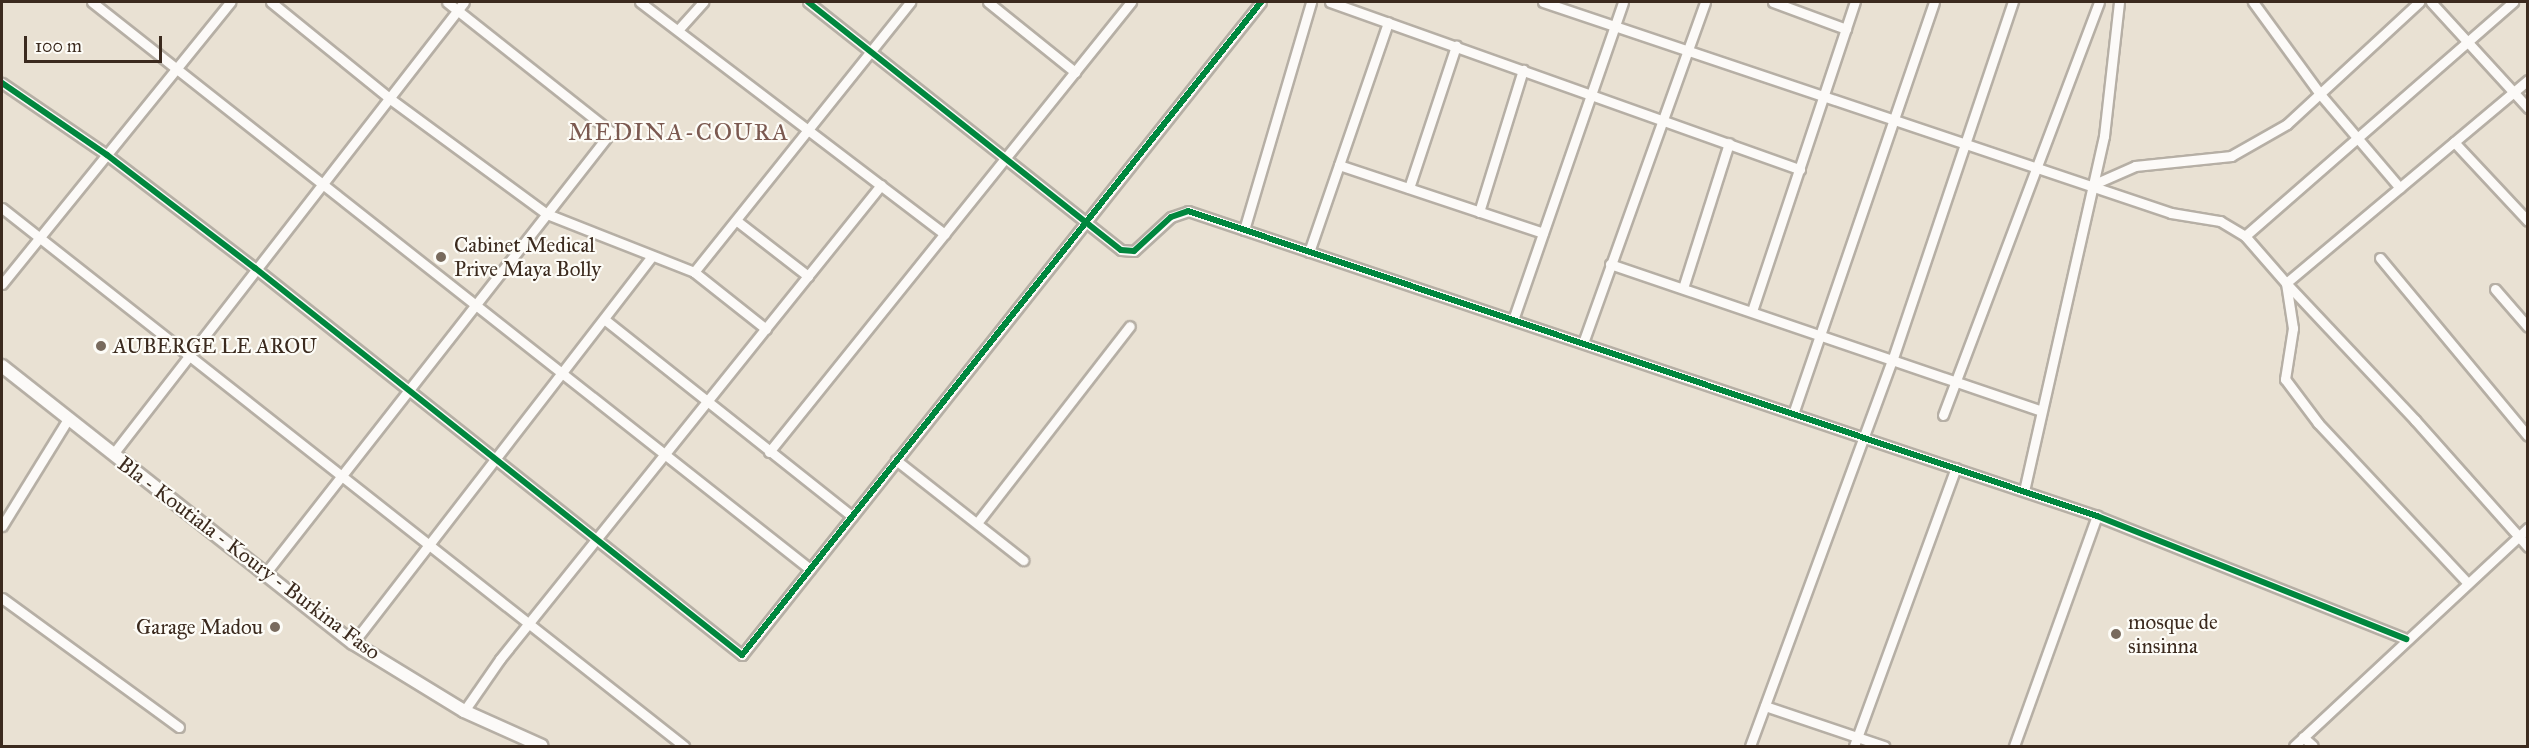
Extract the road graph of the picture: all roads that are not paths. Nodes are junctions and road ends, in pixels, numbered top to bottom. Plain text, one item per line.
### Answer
1 (92, 2) edge
2 (230, 2) edge
3 (271, 2) edge
4 (447, 2) edge
5 (640, 2) edge
6 (703, 2) edge
7 (808, 2) edge
8 (910, 2) edge
9 (988, 2) edge
10 (1131, 2) edge
11 (1261, 2) edge
12 (1311, 2) edge
13 (1330, 2) edge
14 (1543, 2) edge
15 (1623, 2) edge
16 (1705, 2) edge
17 (1773, 2) edge
18 (1855, 2) edge
19 (1934, 2) edge
20 (2013, 2) edge
21 (2099, 2) edge
22 (2119, 2) edge
23 (2253, 2) edge
24 (2419, 2) edge
25 (2431, 2) edge
26 (2513, 2) edge
27 (1786, 4) edge
28 (461, 5) edge
29 (1388, 22) junction
30 (1614, 25) junction
31 (1846, 28) junction
32 (678, 30) junction
33 (2468, 44) junction
34 (1456, 46) junction
35 (870, 50) junction
36 (1688, 50) junction
37 (177, 68) junction
38 (1523, 70) junction
39 (1075, 72) junction
40 (2528, 80) edge
41 (2, 83) edge
42 (2514, 93) junction
43 (1591, 94) junction
44 (2320, 94) junction
45 (1825, 96) junction
46 (388, 98) junction
47 (2528, 108) edge
48 (1893, 119) junction
49 (1664, 120) junction
50 (809, 130) junction
51 (2358, 138) junction
52 (2454, 142) junction
53 (1729, 143) junction
54 (1966, 143) junction
55 (107, 155) junction
56 (1005, 160) junction
57 (1339, 165) junction
58 (2036, 166) junction
59 (1800, 169) junction
60 (322, 183) junction
61 (881, 185) junction
62 (2092, 185) junction
63 (1409, 188) junction
64 (2400, 188) junction
65 (2, 208) edge
66 (1479, 212) junction
67 (547, 214) junction
68 (2527, 219) edge
69 (737, 221) junction
70 (1085, 222) junction
71 (1244, 230) junction
72 (1543, 233) junction
73 (945, 234) junction
74 (2245, 236) junction
75 (40, 238) junction
76 (1309, 252) junction
77 (652, 256) junction
78 (2380, 258) dead end
79 (1610, 264) junction
80 (255, 268) junction
81 (694, 272) junction
82 (808, 276) junction
83 (2286, 283) junction
84 (2, 284) edge
85 (1683, 288) junction
86 (2495, 289) dead end
87 (476, 304) junction
88 (1752, 311) junction
89 (604, 319) junction
90 (1513, 320) junction
91 (1130, 326) dead end
92 (2528, 327) edge
93 (766, 329) junction
94 (1820, 333) junction
95 (1583, 344) junction
96 (187, 355) junction
97 (1893, 358) junction
98 (2, 366) edge
99 (562, 372) junction
100 (1955, 381) junction
101 (409, 390) junction
102 (705, 403) junction
103 (2042, 411) junction
104 (1793, 414) junction
105 (1942, 415) dead end
106 (68, 419) junction
107 (2528, 436) edge
108 (1864, 437) junction
109 (769, 452) junction
110 (665, 453) junction
111 (113, 454) junction
112 (495, 459) junction
113 (896, 460) junction
114 (1956, 468) junction
115 (341, 476) junction
116 (2024, 491) junction
117 (852, 516) junction
118 (2097, 516) junction
119 (977, 523) junction
120 (2, 526) edge
121 (2528, 528) edge
122 (598, 537) junction
123 (2517, 537) junction
124 (429, 545) junction
125 (2528, 547) edge
126 (1023, 560) dead end
127 (810, 569) junction
128 (264, 574) junction
129 (2467, 582) junction
130 (2, 598) edge
131 (528, 623) junction
132 (2406, 639) junction
133 (353, 643) junction
134 (1765, 706) junction
135 (464, 711) junction
136 (179, 727) dead end
137 (2303, 737) junction
138 (1856, 742) edge
139 (542, 747) edge
140 (684, 747) edge
141 (1750, 747) edge
142 (1884, 747) edge
143 (2014, 747) edge
144 (2294, 747) edge
145 (2313, 747) edge

1 - 37 street
2 - 37 street
3 - 46 street
4 - 28 street
5 - 32 street
6 - 32 street
7 - 35 street
8 - 35 street
9 - 39 street
10 - 39 street
11 - 70 street
12 - 71 street
13 - 29 street
14 - 30 street
15 - 30 street
16 - 36 street
17 - 27 street
18 - 31 street
19 - 48 street
20 - 54 street
21 - 58 street
22 - 62 street
23 - 44 street
24 - 44 street
25 - 33 street
26 - 33 street
27 - 31 street
28 - 46 street
28 - 67 street
29 - 34 street
29 - 57 street
30 - 36 street
30 - 43 street
31 - 45 street
32 - 50 street
33 - 42 street
33 - 51 street
34 - 38 street
34 - 63 street
35 - 50 street
35 - 56 street
36 - 45 street
36 - 49 street
37 - 55 street
37 - 60 street
38 - 43 street
38 - 66 street
39 - 56 street
40 - 42 street
41 - 55 street
42 - 47 street
42 - 52 street
43 - 49 street
43 - 72 street
44 - 51 street
44 - 62 street
45 - 48 street
45 - 59 street
46 - 60 street
46 - 67 street
48 - 54 street
48 - 94 street
49 - 53 street
49 - 79 street
50 - 61 street
50 - 69 street
51 - 64 street
51 - 74 street
52 - 64 street
52 - 68 street
53 - 59 street
53 - 85 street
54 - 58 street
54 - 97 street
55 - 75 street
55 - 80 street
56 - 70 street
56 - 73 street
57 - 63 street
57 - 76 street
58 - 62 street
58 - 100 street
59 - 88 street
60 - 80 street
60 - 87 street
61 - 73 street
61 - 82 street
62 - 74 street
62 - 103 street
63 - 66 street
64 - 83 street
65 - 75 street
66 - 72 street
67 - 77 street
67 - 87 street
69 - 81 street
69 - 82 street
70 - 71 street
70 - 113 street
71 - 76 street
72 - 90 street
73 - 109 street
74 - 83 street
75 - 84 street
75 - 96 street
76 - 90 street
77 - 81 street
77 - 89 street
78 - 107 street
79 - 85 street
79 - 95 street
80 - 96 street
80 - 101 street
81 - 93 street
82 - 93 street
83 - 123 street
83 - 129 street
85 - 88 street
86 - 92 street
87 - 99 street
87 - 101 street
88 - 94 street
89 - 99 street
89 - 102 street
90 - 95 street
91 - 119 street
93 - 102 street
94 - 97 street
94 - 104 street
95 - 104 street
96 - 111 street
96 - 115 street
97 - 100 street
97 - 108 street
98 - 106 main road, Bla - Koutiala - Koury - Burkina Faso
99 - 110 street
99 - 112 street
100 - 103 street
100 - 105 street
101 - 112 street
101 - 115 street
102 - 109 street
102 - 110 street
103 - 116 street
104 - 108 street
106 - 111 main road, Bla - Koutiala - Koury - Burkina Faso
106 - 120 street
108 - 114 street
108 - 134 street
109 - 117 street
110 - 122 street
110 - 127 street
111 - 128 main road, Bla - Koutiala - Koury - Burkina Faso
112 - 122 street
112 - 124 street
113 - 117 street
113 - 119 street
114 - 116 street
114 - 138 street
115 - 124 street
115 - 128 street
116 - 118 street
117 - 127 street
118 - 132 street
118 - 143 street
119 - 126 street
121 - 123 street
122 - 127 street
122 - 131 street
123 - 125 street
123 - 129 street
124 - 131 street
124 - 133 street
128 - 133 main road, Bla - Koutiala - Koury - Burkina Faso
129 - 132 street
130 - 136 street
131 - 135 street
131 - 140 street
132 - 137 street
133 - 135 main road, Bla - Koutiala - Koury - Burkina Faso
134 - 138 street
134 - 141 street
135 - 139 main road, Bla - Koutiala - Koury - Burkina Faso
137 - 144 street
137 - 145 street
138 - 142 street

